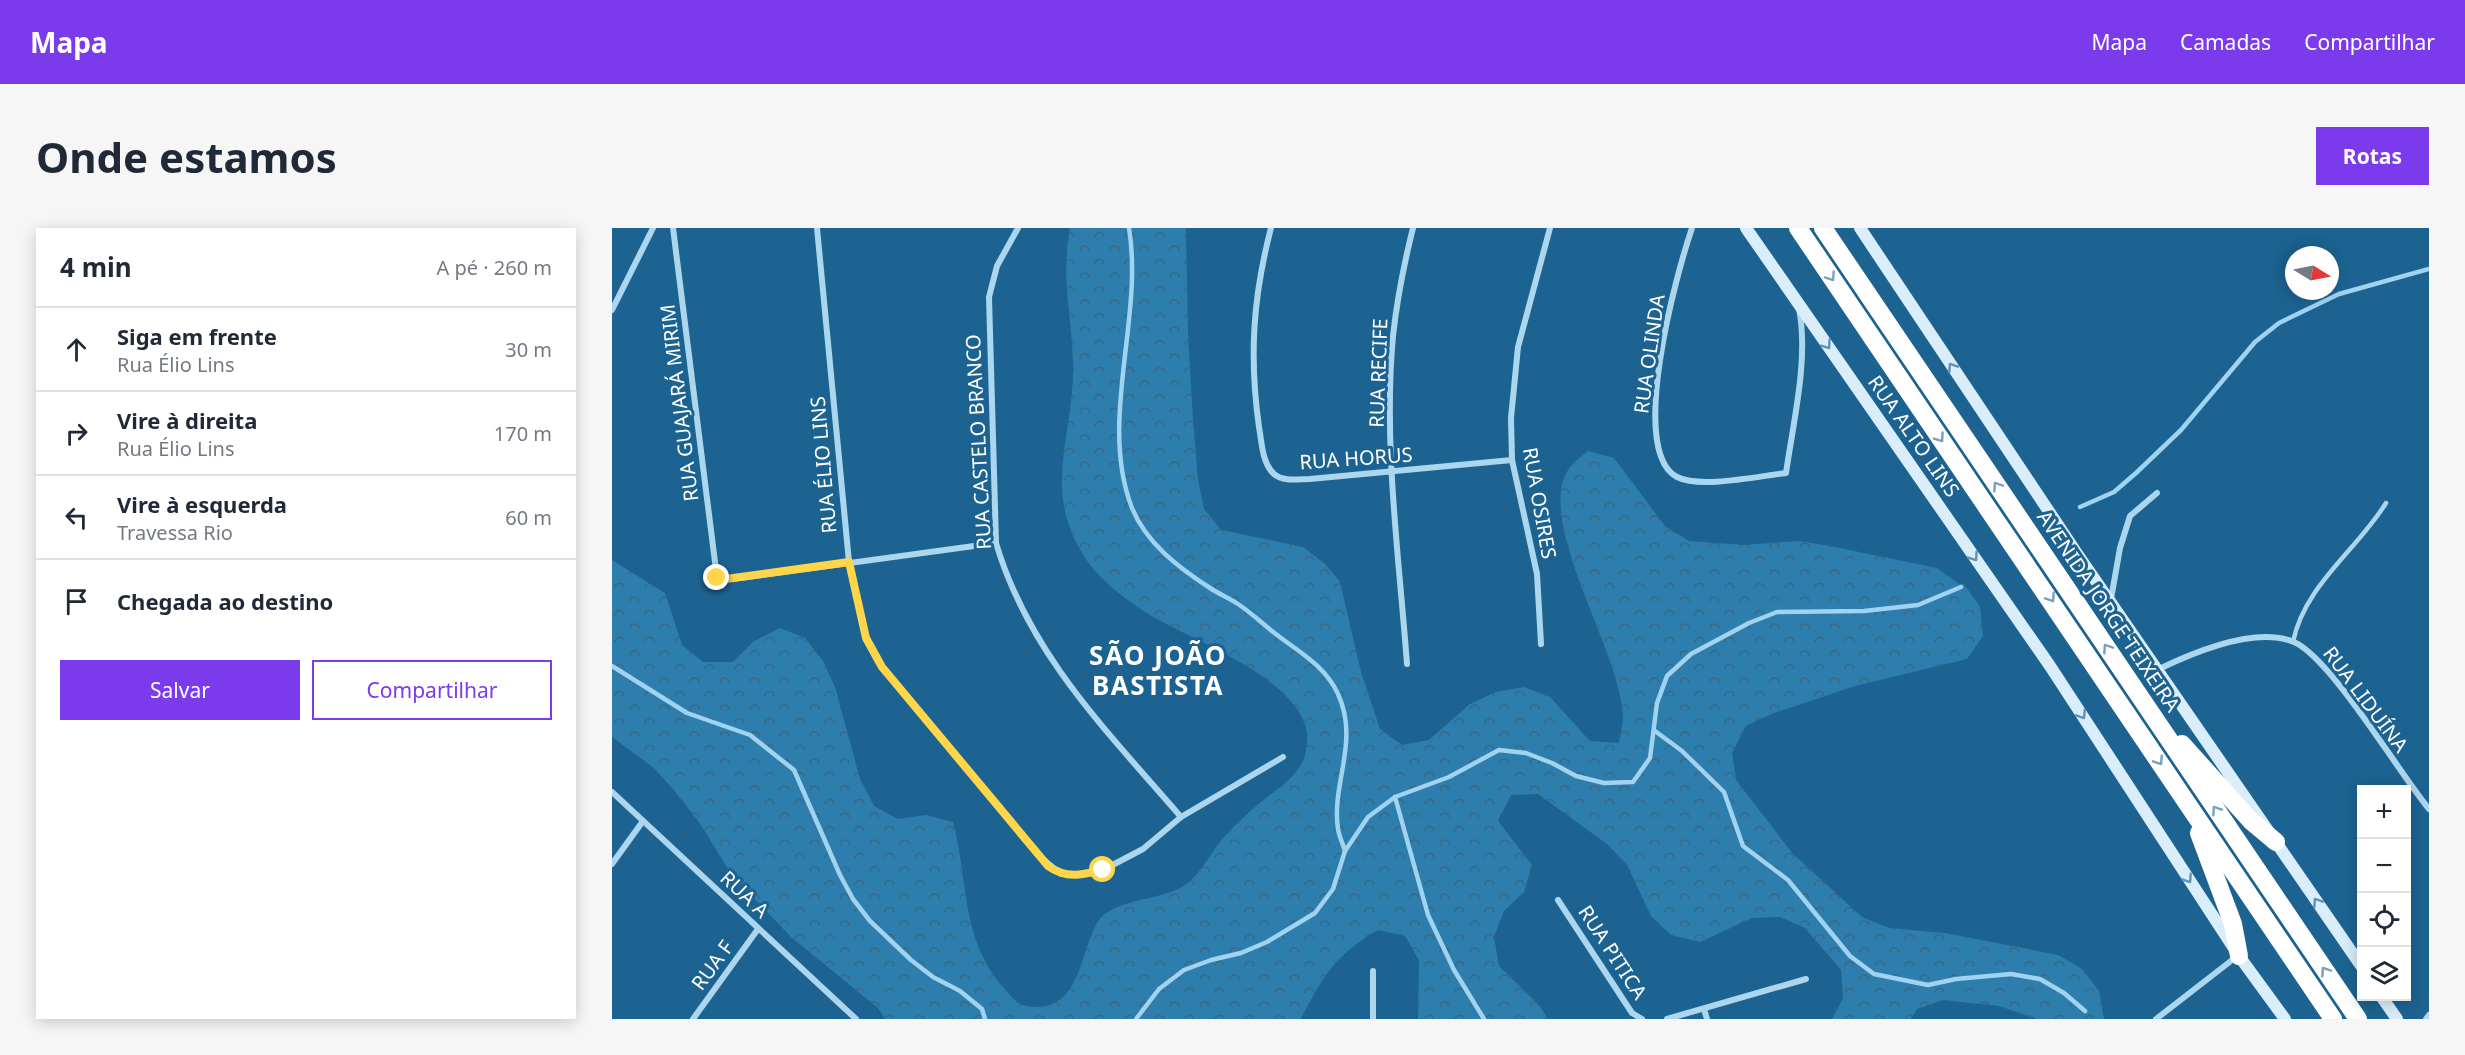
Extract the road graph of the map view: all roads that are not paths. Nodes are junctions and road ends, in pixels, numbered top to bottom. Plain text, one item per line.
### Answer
1 (653, 228) edge
2 (673, 228) edge
3 (818, 228) edge
4 (1018, 228) edge
5 (1270, 228) edge
6 (1413, 228) edge
7 (1550, 228) edge
8 (1692, 228) edge
9 (1746, 228) edge
10 (1798, 228) edge
11 (1823, 228) edge
12 (1860, 228) edge
13 (1797, 303) junction
14 (612, 310) edge
15 (1512, 460) junction
16 (1393, 473) junction
17 (2157, 493) dead end
18 (2386, 503) dead end
19 (996, 543) junction
20 (849, 562) junction
21 (2111, 603) junction
22 (2293, 642) junction
23 (1541, 645) dead end
24 (1407, 664) dead end
25 (2157, 670) junction
26 (2126, 676) junction
27 (1282, 757) dead end
28 (612, 792) edge
29 (2190, 808) junction
30 (2429, 809) edge
31 (1181, 817) junction
32 (643, 821) junction
33 (2276, 842) junction
34 (612, 864) edge
35 (1558, 900) dead end
36 (758, 929) junction
37 (2239, 956) junction
38 (2357, 961) edge
39 (1372, 971) dead end
40 (1806, 979) dead end
41 (2384, 1001) edge
42 (1704, 1009) junction
43 (693, 1019) edge
44 (856, 1019) edge
45 (1373, 1019) edge
46 (1642, 1019) edge
47 (1668, 1019) edge
48 (1707, 1019) edge
49 (2156, 1019) edge
50 (2285, 1019) edge
51 (2333, 1019) edge
52 (2358, 1019) edge
53 (2397, 1019) edge

1 - 14 street
2 - 20 street, RUA GUAJARÁ MIRIM
3 - 20 street, RUA ÉLIO LINS
4 - 19 street, RUA CASTELO BRANCO
5 - 16 street, RUA HORUS
6 - 16 street, RUA RECIFE
7 - 15 street, RUA OSIRES
8 - 13 street, RUA OLINDA
9 - 13 main road, RUA ALTO LINS
10 -> 29 highway, AVENIDA JORGE TEIXEIRA
26 -> 11 highway, AVENIDA JORGE TEIXEIRA
21 -> 12 main road
13 -> 37 main road, RUA ALTO LINS
15 - 16 street, RUA HORUS
15 - 23 street, RUA OSIRES
16 - 24 street, RUA RECIFE
17 - 21 street
18 - 22 lane
19 - 20 street
19 - 31 street, RUA CASTELO BRANCO
20 - 31 street, RUA ÉLIO LINS
21 - 25 main road
22 - 25 street, RUA LIDUÍNA
22 - 30 street, RUA LIDUÍNA
25 - 33 main road
26 - 33 highway
52 -> 26 highway, AVENIDA JORGE TEIXEIRA
27 - 31 street, RUA ÉLIO LINS
28 - 32 street, RUA A
29 - 37 highway
29 - 51 highway, AVENIDA JORGE TEIXEIRA
32 - 34 street
32 - 36 street, RUA A
38 -> 33 main road
35 - 46 street, RUA PITICA
36 - 43 street, RUA F
36 - 44 street, RUA A
37 - 49 street
37 - 50 main road, RUA ALTO LINS
39 - 45 street
40 - 42 street
41 - 53 main road
42 - 47 street
42 - 48 street

